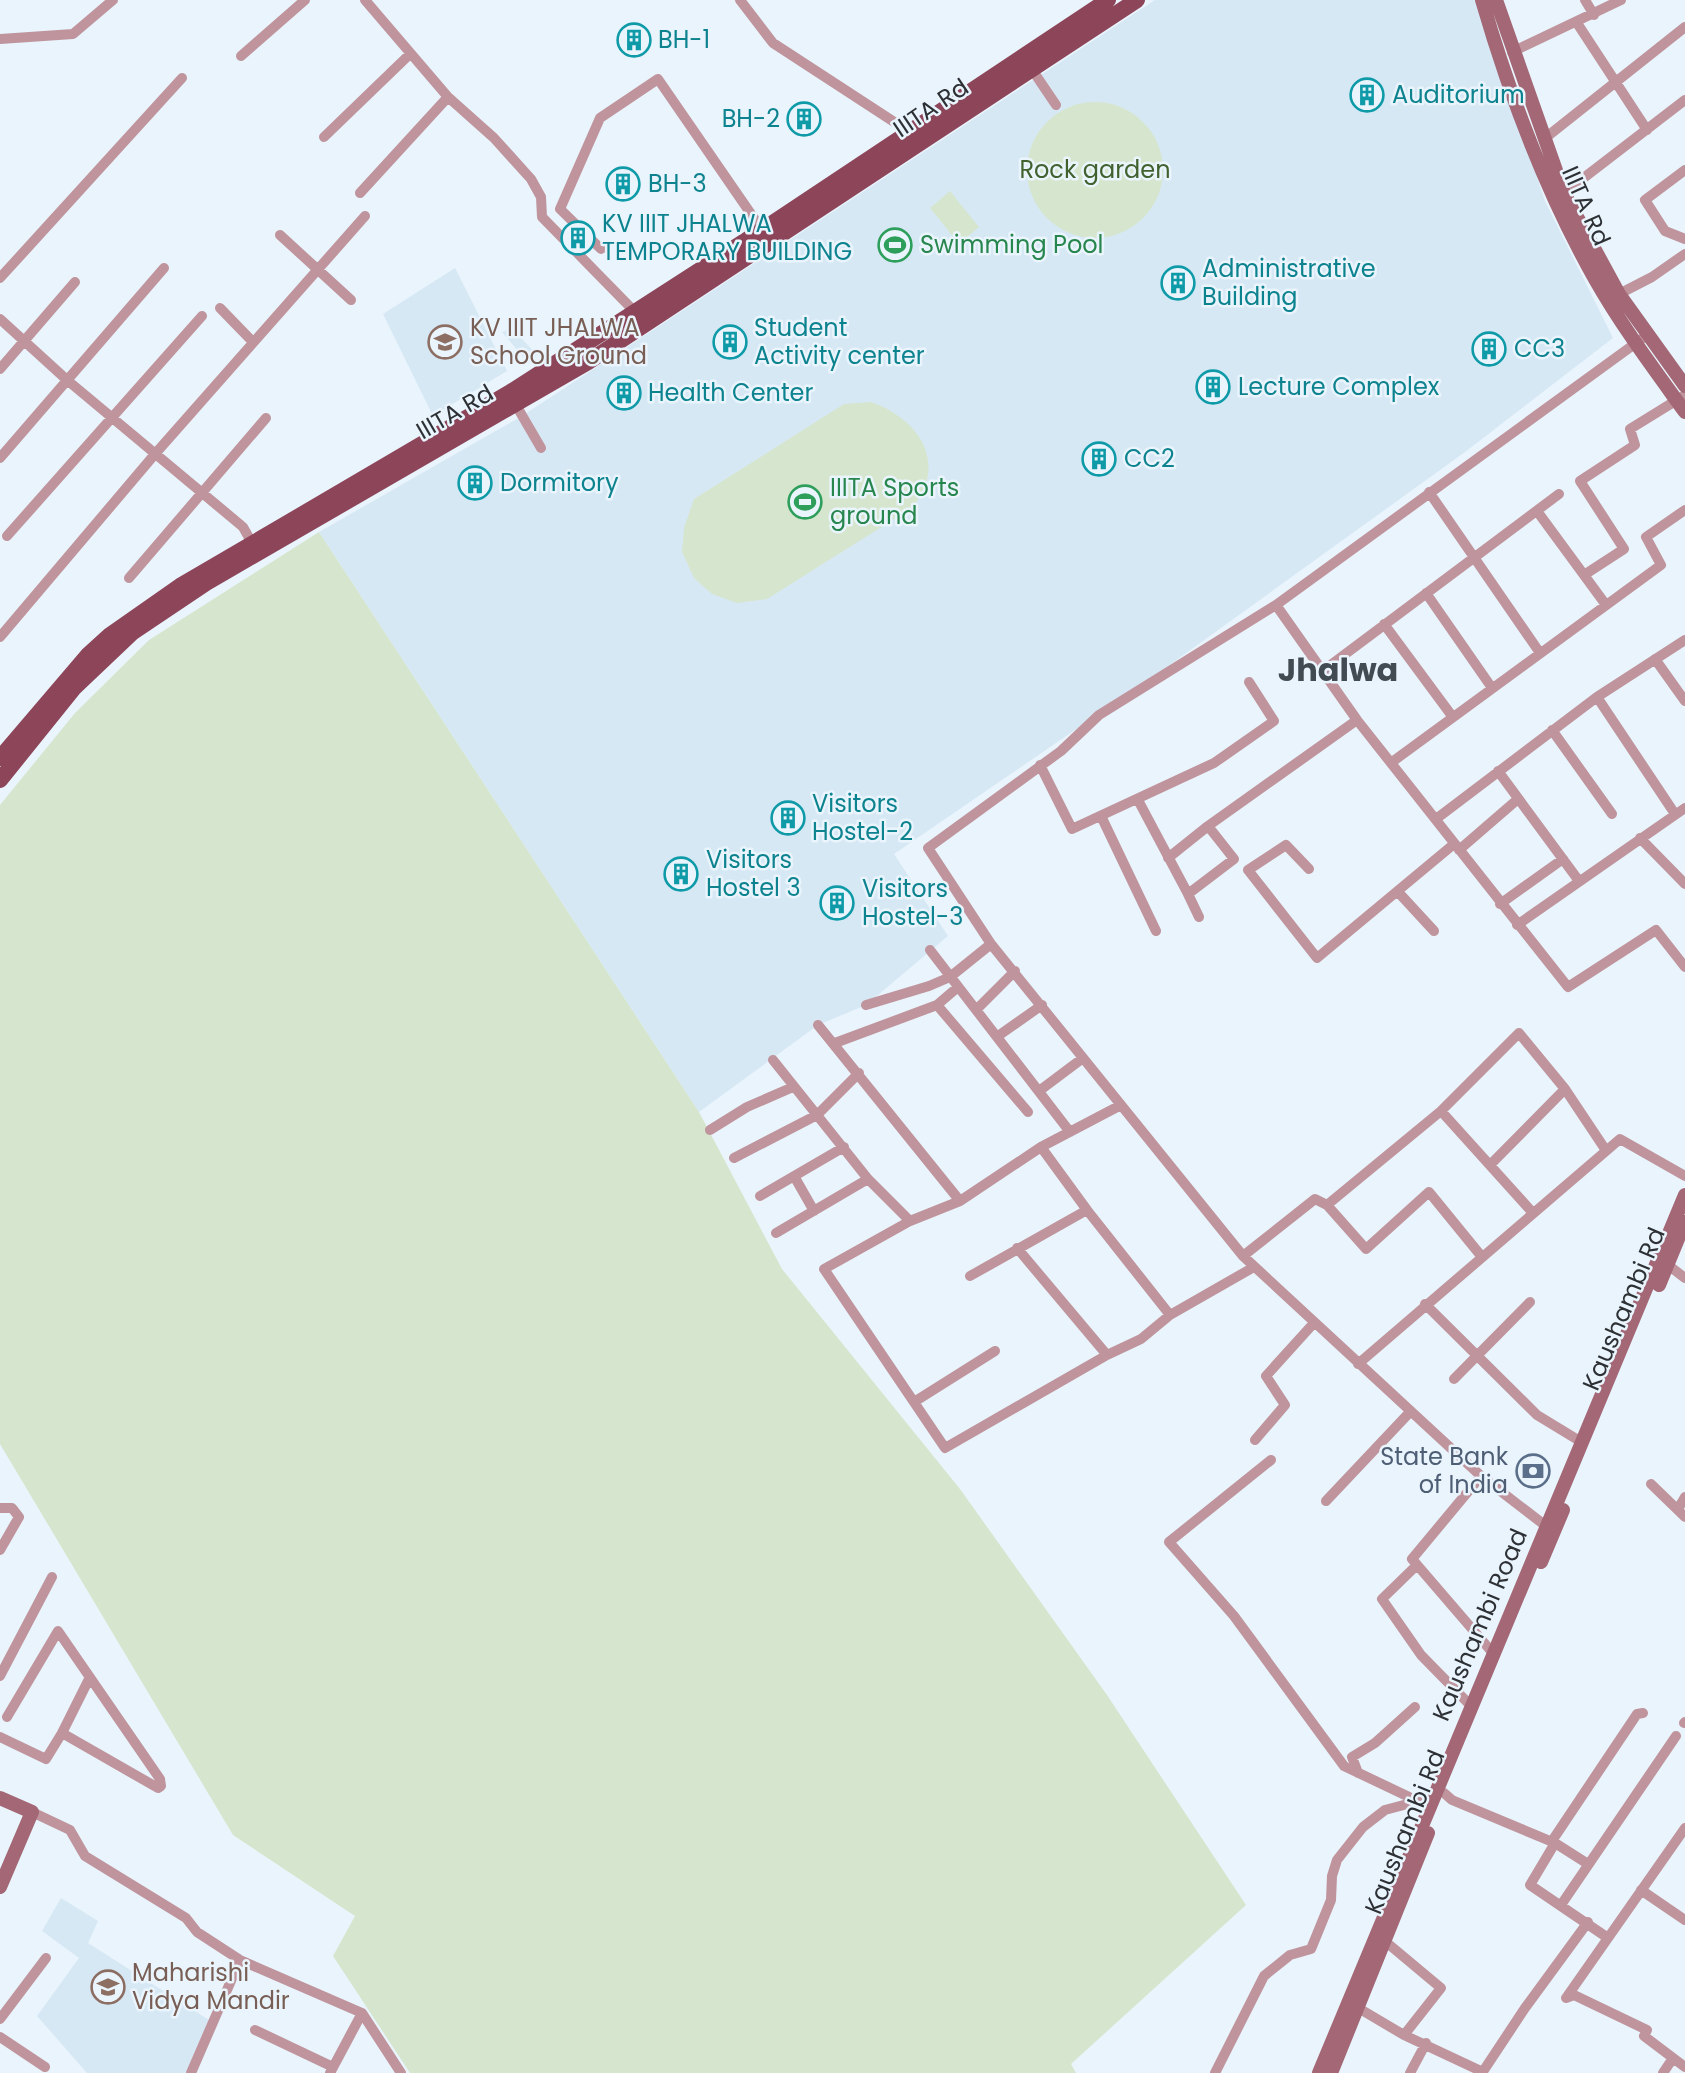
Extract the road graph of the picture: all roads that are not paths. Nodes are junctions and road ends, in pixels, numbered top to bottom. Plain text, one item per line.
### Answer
1 (113, 0) edge
2 (305, 0) edge
3 (365, 0) edge
4 (740, 0) edge
5 (1108, 0) edge
6 (1138, 0) edge
7 (1482, 0) edge
8 (1496, 0) edge
9 (1586, 0) edge
10 (1621, 0) edge
11 (1594, 15) junction
12 (1577, 23) junction
13 (1685, 27) edge
14 (0, 39) edge
15 (1512, 52) junction
16 (410, 54) junction
17 (241, 56) dead end
18 (1027, 62) junction
19 (182, 78) dead end
20 (1615, 83) junction
21 (448, 97) junction
22 (1685, 100) edge
23 (1056, 105) dead end
24 (1647, 130) junction
25 (324, 137) dead end
26 (907, 138) junction
27 (1544, 139) junction
28 (1685, 170) edge
29 (360, 193) dead end
30 (1564, 193) junction
31 (365, 216) dead end
32 (280, 235) dead end
33 (766, 237) junction
34 (1685, 239) edge
35 (601, 249) dead end
36 (1685, 254) edge
37 (164, 268) dead end
38 (317, 270) junction
39 (0, 278) edge
40 (75, 282) dead end
41 (1619, 294) junction
42 (351, 300) dead end
43 (220, 308) dead end
44 (202, 316) dead end
45 (0, 319) edge
46 (640, 319) junction
47 (1642, 339) junction
48 (24, 341) junction
49 (253, 342) junction
50 (0, 369) edge
51 (67, 380) junction
52 (1685, 386) edge
53 (1680, 397) edge
54 (512, 398) junction
55 (1685, 412) edge
56 (112, 418) junction
57 (267, 418) dead end
58 (541, 448) dead end
59 (155, 454) junction
60 (0, 458) edge
61 (1429, 492) junction
62 (201, 494) junction
63 (1559, 495) dead end
64 (1685, 510) edge
65 (1538, 511) junction
66 (7, 536) dead end
67 (252, 543) junction
68 (1474, 558) junction
69 (1584, 575) junction
70 (129, 578) dead end
71 (203, 578) junction
72 (1426, 593) junction
73 (1606, 604) junction
74 (1276, 605) junction
75 (1384, 624) junction
76 (0, 637) edge
77 (1685, 640) edge
78 (1540, 653) junction
79 (1655, 659) junction
80 (1324, 670) junction
81 (1249, 682) dead end
82 (1492, 688) junction
83 (1597, 697) junction
84 (1685, 701) edge
85 (1452, 716) junction
86 (1357, 720) junction
87 (1552, 730) junction
88 (0, 758) edge
89 (1392, 762) junction
90 (1040, 765) junction
91 (1498, 771) junction
92 (0, 780) edge
93 (1518, 799) junction
94 (1138, 800) junction
95 (1685, 808) edge
96 (1612, 814) dead end
97 (1675, 814) junction
98 (1101, 816) junction
99 (1436, 819) junction
100 (1208, 826) junction
101 (1640, 838) junction
102 (1456, 847) junction
103 (1168, 858) junction
104 (1563, 859) junction
105 (1309, 869) dead end
106 (1579, 881) junction
107 (1685, 884) edge
108 (1399, 893) junction
109 (1188, 894) junction
110 (1500, 904) junction
111 (1199, 916) dead end
112 (1517, 925) junction
113 (1156, 931) dead end
114 (1434, 931) dead end
115 (991, 944) junction
116 (930, 950) dead end
117 (1685, 967) edge
118 (1015, 971) junction
119 (950, 977) junction
120 (958, 988) junction
121 (937, 1004) junction
122 (866, 1005) dead end
123 (1042, 1005) junction
124 (976, 1010) junction
125 (818, 1025) dead end
126 (998, 1036) junction
127 (835, 1043) junction
128 (1083, 1058) junction
129 (773, 1060) dead end
130 (859, 1073) junction
131 (793, 1087) junction
132 (1565, 1089) junction
133 (1039, 1091) junction
134 (1121, 1105) junction
135 (1441, 1111) junction
136 (1028, 1112) dead end
137 (817, 1115) junction
138 (710, 1130) dead end
139 (1070, 1132) junction
140 (844, 1147) junction
141 (1041, 1147) junction
142 (1605, 1149) junction
143 (734, 1158) dead end
144 (1490, 1165) junction
145 (794, 1176) junction
146 (1685, 1176) edge
147 (868, 1180) junction
148 (1685, 1195) edge
149 (760, 1196) dead end
150 (960, 1201) junction
151 (1327, 1205) junction
152 (814, 1210) junction
153 (1087, 1210) junction
154 (1533, 1213) junction
155 (910, 1221) junction
156 (1685, 1222) edge
157 (776, 1233) dead end
158 (1017, 1248) junction
159 (1243, 1256) junction
160 (1482, 1257) junction
161 (1668, 1265) junction
162 (1254, 1268) junction
163 (970, 1276) dead end
164 (1685, 1278) edge
165 (1530, 1302) dead end
166 (1425, 1304) junction
167 (1170, 1315) junction
168 (1313, 1324) junction
169 (995, 1351) dead end
170 (1479, 1354) junction
171 (1107, 1355) junction
172 (1358, 1364) junction
173 (1454, 1379) dead end
174 (914, 1402) junction
175 (1410, 1412) junction
176 (1255, 1440) dead end
177 (1583, 1443) junction
178 (1271, 1460) dead end
179 (1481, 1476) junction
180 (1651, 1484) dead end
181 (1685, 1497) edge
182 (1326, 1501) dead end
183 (0, 1508) edge
184 (1681, 1513) edge
185 (1550, 1529) junction
186 (0, 1550) edge
187 (1417, 1565) junction
188 (52, 1577) dead end
189 (1492, 1652) junction
190 (0, 1675) edge
191 (89, 1679) junction
192 (1470, 1704) junction
193 (1415, 1707) dead end
194 (1643, 1713) dead end
195 (7, 1717) dead end
196 (62, 1733) junction
197 (1676, 1736) dead end
198 (0, 1737) edge
199 (1358, 1773) junction
200 (1444, 1793) junction
201 (0, 1798) edge
202 (1422, 1804) junction
203 (32, 1812) junction
204 (1685, 1828) edge
205 (1555, 1843) junction
206 (1588, 1864) junction
207 (0, 1887) edge
208 (1641, 1890) junction
209 (1561, 1905) junction
210 (1685, 1920) edge
211 (1588, 1922) junction
212 (1608, 1938) junction
213 (1385, 1942) junction
214 (46, 1958) dead end
215 (240, 1960) junction
216 (1360, 2009) junction
217 (362, 2013) junction
218 (0, 2019) edge
219 (255, 2030) dead end
220 (1404, 2035) junction
221 (0, 2037) edge
222 (1426, 2043) junction
223 (1673, 2058) junction
224 (45, 2067) dead end
225 (1685, 2067) edge
226 (331, 2070) edge
227 (1337, 2070) edge
228 (1483, 2072) edge
229 (191, 2073) edge
230 (401, 2073) edge
231 (1214, 2073) edge
232 (1319, 2073) edge
233 (1410, 2073) edge
234 (1663, 2073) edge

1 - 14 street
2 - 17 street
3 - 16 street
4 - 26 street
5 - 18 main road, IIITA Rd
6 - 18 main road, IIITA Rd
7 - 47 main road, IIITA Rd
8 - 15 main road, IIITA Rd
9 - 11 street
10 - 11 street
11 - 12 street
12 - 15 street
12 - 20 street
13 - 20 street
15 - 27 main road, IIITA Rd
16 - 21 street
16 - 25 street
18 - 23 street
18 - 26 main road, IIITA Rd
19 - 39 street
20 - 24 street
20 - 27 street
21 - 29 street
21 - 46 street
22 - 24 street
24 - 30 street
26 - 33 main road, IIITA Rd
27 - 30 main road, IIITA Rd
28 - 34 street
30 - 41 main road, IIITA Rd
31 - 38 street
32 - 38 street
33 - 35 street
33 - 46 main road, IIITA Rd
36 - 41 street
37 - 51 street
38 - 42 street
38 - 49 street
40 - 48 street
41 - 47 main road, IIITA Rd
43 - 49 street
44 - 56 street
45 - 48 street
46 - 54 main road, IIITA Rd
47 - 52 main road, IIITA Rd
47 - 53 main road, IIITA Rd
47 - 61 street
48 - 50 street
48 - 51 street
49 - 59 street
51 - 56 street
51 - 60 street
53 - 55 main road, IIITA Rd
53 - 69 street
54 - 58 street
54 - 67 main road, IIITA Rd
54 - 71 main road, IIITA Rd
56 - 59 street
56 - 66 street
57 - 62 street
59 - 62 street
59 - 76 street
61 - 68 street
61 - 74 street
62 - 67 street
62 - 70 street
63 - 65 street
64 - 73 street
65 - 68 street
65 - 69 street
67 - 71 main road, IIITA Rd
68 - 72 street
68 - 78 street
69 - 73 street
71 - 88 main road, IIITA Rd
71 - 92 main road, IIITA Rd
72 - 75 street
72 - 82 street
73 - 78 street
74 - 80 street
74 - 90 street
75 - 80 street
75 - 85 street
77 - 79 street
78 - 82 street
79 - 83 street
79 - 84 street
80 - 86 street
81 - 94 street
82 - 85 street
83 - 87 street
83 - 97 street
85 - 89 street
86 - 89 street
86 - 100 street
87 - 91 street
87 - 96 street
89 - 99 street
90 - 98 street
90 - 115 street
91 - 93 street
91 - 99 street
93 - 102 street
93 - 104 street
94 - 98 street
94 - 103 street
95 - 97 street
97 - 101 street
98 - 113 street
99 - 102 street
100 - 103 street
100 - 109 street
101 - 106 street
101 - 107 street
102 - 108 street
102 - 110 street
103 - 109 street
104 - 106 street
104 - 110 street
105 - 108 street
106 - 112 street
108 - 114 street
109 - 111 street
110 - 112 street
112 - 117 street
115 - 118 street
115 - 119 street
116 - 119 street
118 - 123 street
118 - 124 street
119 - 120 street
119 - 122 street
120 - 121 street
120 - 124 street
121 - 127 street
121 - 136 street
123 - 126 street
123 - 128 street
124 - 126 street
125 - 127 street
126 - 133 street
127 - 130 street
128 - 133 street
128 - 134 street
129 - 131 street
130 - 137 street
130 - 150 street
131 - 137 street
131 - 138 street
132 - 135 street
132 - 142 street
132 - 144 street
133 - 139 street
134 - 139 street
134 - 159 street
135 - 144 street
135 - 151 street
137 - 140 street
137 - 143 street
139 - 141 street
140 - 145 street
140 - 147 street
141 - 150 street
141 - 153 street
142 - 146 street
142 - 154 street
144 - 154 street
145 - 149 street
145 - 152 street
147 - 152 street
147 - 155 street
148 - 177 main road, Kaushambi Road
150 - 155 street
151 - 159 street
151 - 160 street
152 - 157 street
153 - 158 street
153 - 167 street
154 - 160 street
155 - 174 street
156 - 161 main road, Kaushambi Rd
158 - 163 street
158 - 171 street
159 - 162 street
160 - 166 street
161 - 164 street
161 - 185 main road, Kaushambi Rd
162 - 167 street
162 - 168 street
165 - 170 street
166 - 170 street
166 - 172 street
167 - 171 street
168 - 172 street
168 - 176 street
169 - 174 street
170 - 173 street
170 - 177 street
171 - 174 street
172 - 175 street
175 - 179 street
175 - 182 street
177 - 185 main road, Kaushambi Road
178 - 199 street
179 - 185 street
179 - 187 street
180 - 184 street
181 - 184 street
183 - 186 street
185 - 189 main road, Kaushambi Road
185 - 200 main road, Kaushambi Rd
187 - 189 street
187 - 192 street
188 - 190 street
189 - 192 main road, Kaushambi Road
191 - 195 street
191 - 196 street
191 - 196 street
192 - 202 main road, Kaushambi Road
193 - 199 street
194 - 205 street
196 - 198 street
197 - 206 street
199 - 202 street
200 - 205 street
200 - 213 main road, Kaushambi Rd
201 - 203 main road
202 - 231 street
202 - 232 main road, Kaushambi Road
203 - 207 main road
203 - 215 street
204 - 208 street
205 - 206 street
205 - 209 street
206 - 209 street
208 - 210 street
208 - 212 street
209 - 211 street
211 - 212 street
211 - 228 street
212 - 223 street
213 - 216 main road, Kaushambi Rd
213 - 220 street
214 - 218 street
215 - 217 street
215 - 229 street
216 - 220 street
216 - 227 main road, Kaushambi Rd
217 - 226 street
217 - 230 street
219 - 226 street
220 - 222 street
221 - 224 street
222 - 228 street
222 - 233 street
223 - 225 street
223 - 234 street

